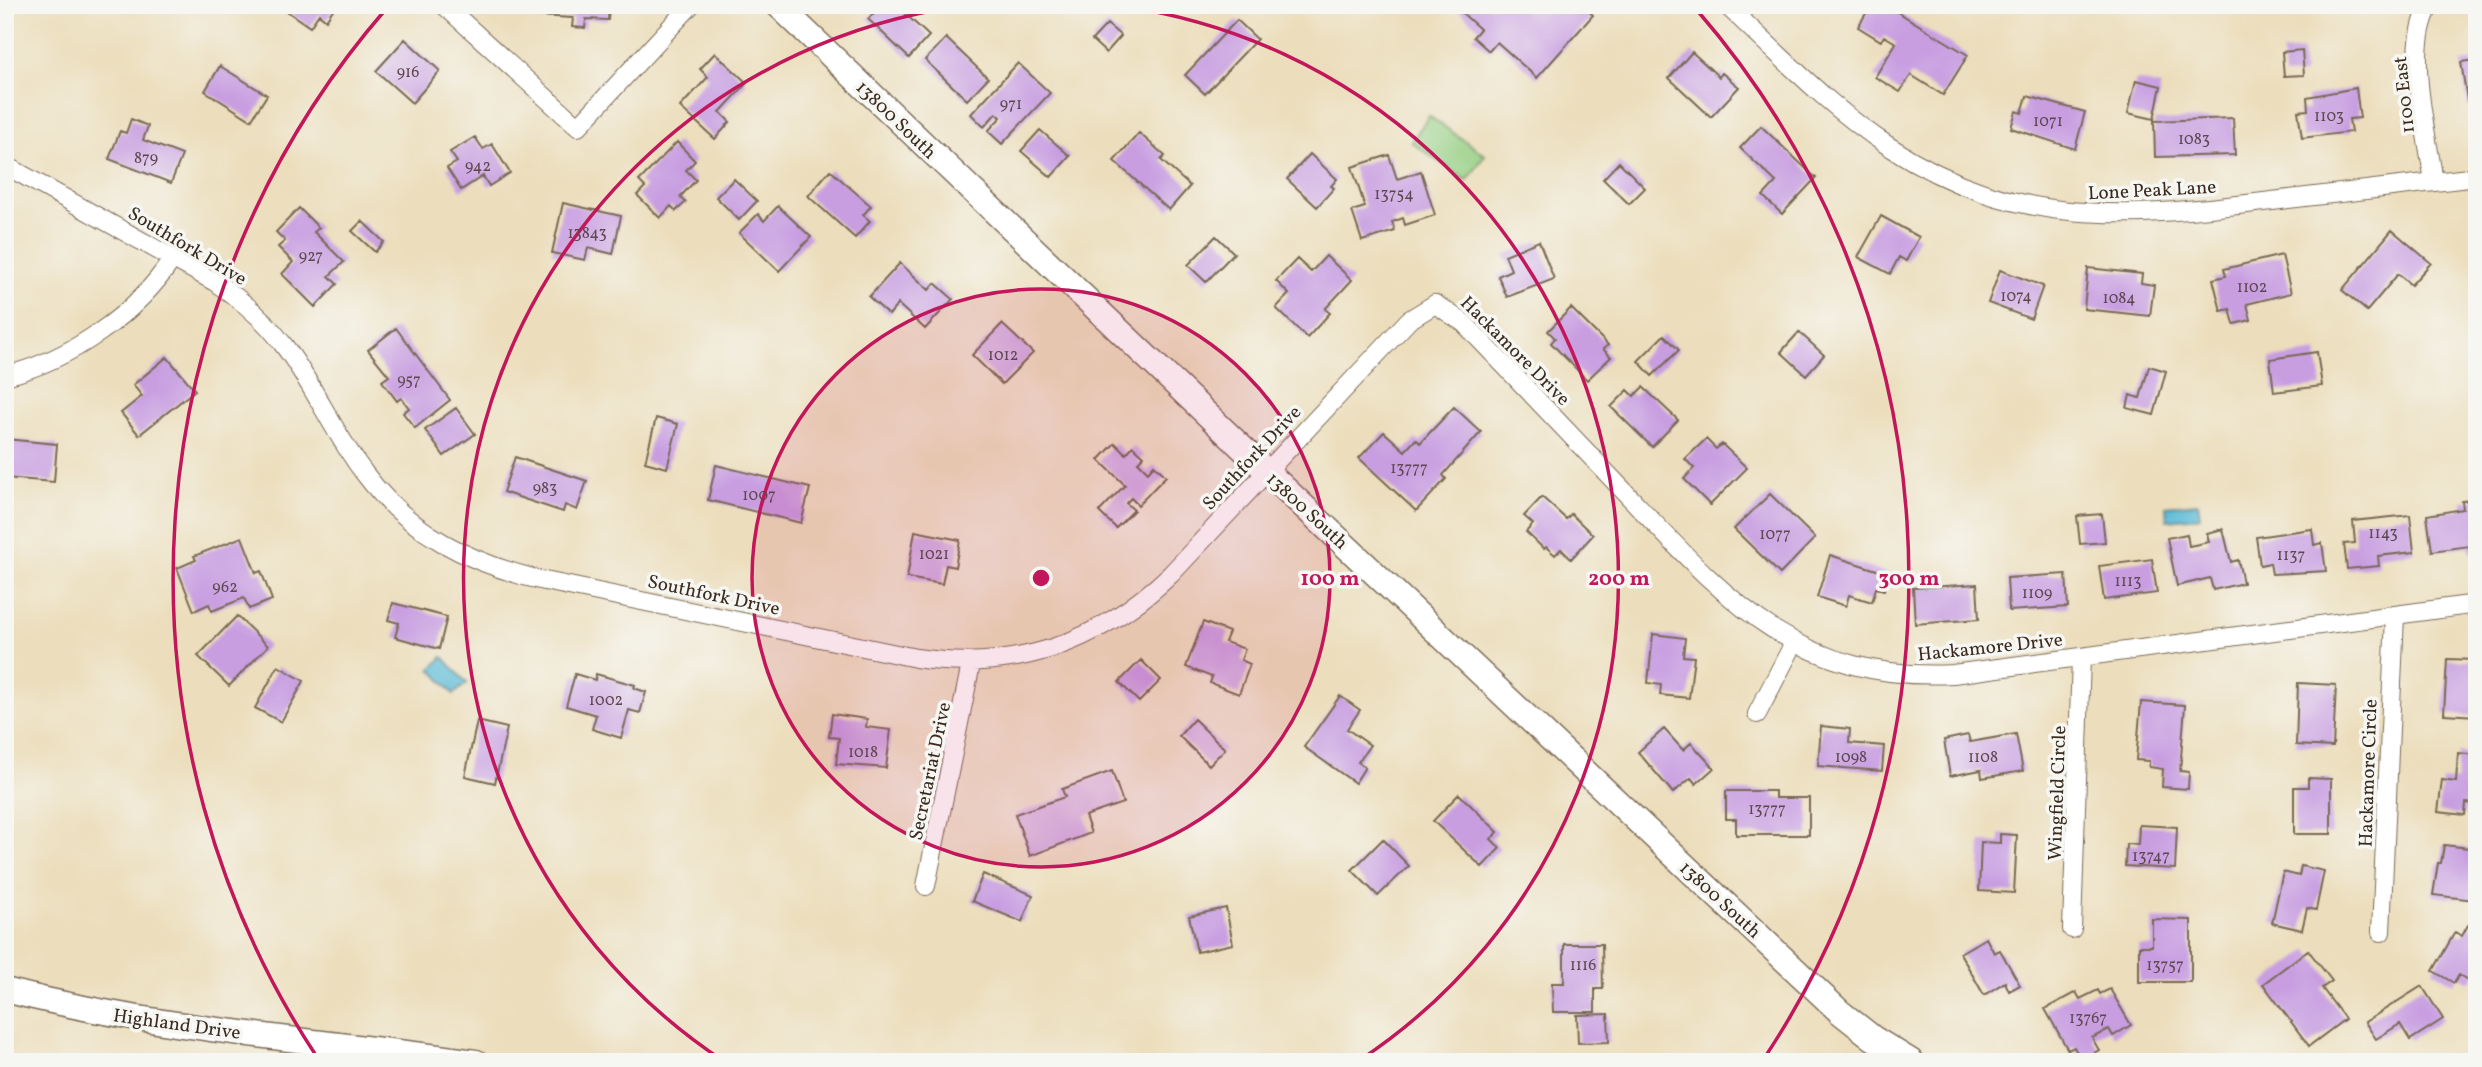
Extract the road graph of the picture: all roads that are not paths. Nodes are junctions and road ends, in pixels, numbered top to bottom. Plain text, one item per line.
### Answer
1 (444, 5) edge
2 (691, 5) edge
3 (778, 5) edge
4 (1726, 5) edge
5 (2430, 5) edge
6 (5, 165) edge
7 (2477, 177) edge
8 (2434, 182) junction
9 (173, 258) junction
10 (1435, 304) joint
11 (5, 376) edge
12 (1267, 472) junction
13 (2477, 604) edge
14 (2395, 616) junction
15 (1794, 643) junction
16 (2081, 658) junction
17 (971, 664) junction
18 (1758, 714) dead end
19 (926, 886) dead end
20 (2072, 929) dead end
21 (2381, 932) dead end
22 (5, 989) edge
23 (1911, 1061) edge
24 (475, 1062) edge

1 - 2 street
3 - 12 main road, 13800 South
4 - 8 street, Lone Peak Lane
5 - 8 street, 1100 East
6 - 9 street, Southfork Drive
7 - 8 street, Lone Peak Lane
9 - 11 street
9 - 17 street, Southfork Drive
10 - 12 street, Southfork Drive
10 - 15 street, Hackamore Drive
12 - 17 street, Southfork Drive
12 - 23 main road, 13800 South
13 - 14 street, Hackamore Drive
14 - 16 street, Hackamore Drive
14 - 21 street, Hackamore Circle
15 - 16 street, Hackamore Drive
15 - 18 street
16 - 20 street, Wingfield Circle
17 - 19 street, Secretariat Drive
22 - 24 main road, Highland Drive

